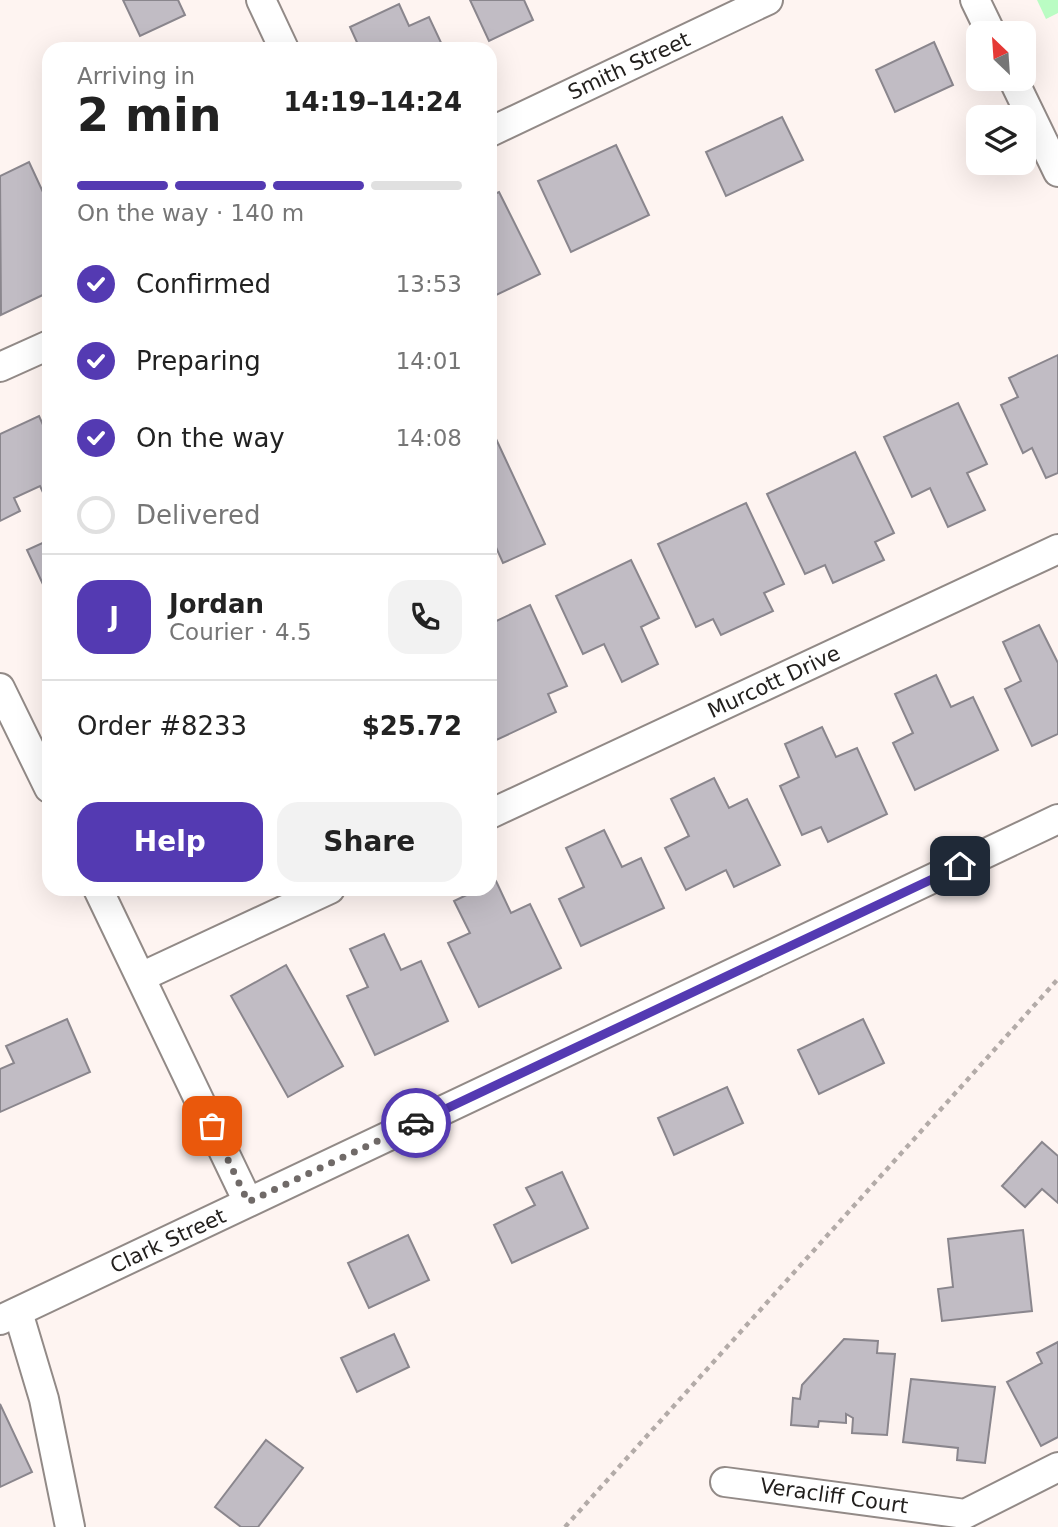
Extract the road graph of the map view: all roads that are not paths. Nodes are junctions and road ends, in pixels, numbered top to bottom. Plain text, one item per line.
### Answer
1 (261, 0) edge
2 (768, 0) edge
3 (975, 0) edge
4 (985, 21) edge
5 (281, 42) edge
6 (1019, 91) edge
7 (497, 129) edge
8 (1058, 172) edge
9 (42, 348) edge
10 (0, 367) edge
11 (1058, 549) edge
12 (0, 688) edge
13 (42, 775) edge
14 (497, 811) edge
15 (1058, 819) edge
16 (101, 896) edge
17 (315, 896) edge
18 (141, 978) junction
19 (248, 1202) junction
20 (9, 1316) edge
21 (1058, 1467) edge
22 (725, 1482) dead end
23 (70, 1527) edge

1 - 5 street
2 - 7 street, Smith Street
3 - 4 street
6 - 8 street
9 - 10 street
11 - 14 street, Murcott Drive
12 - 13 street
15 - 19 street, Clark Street
16 - 18 street
17 - 18 street
18 - 19 street
19 - 20 street, Clark Street
20 - 23 street
21 - 22 street, Veracliff Court

